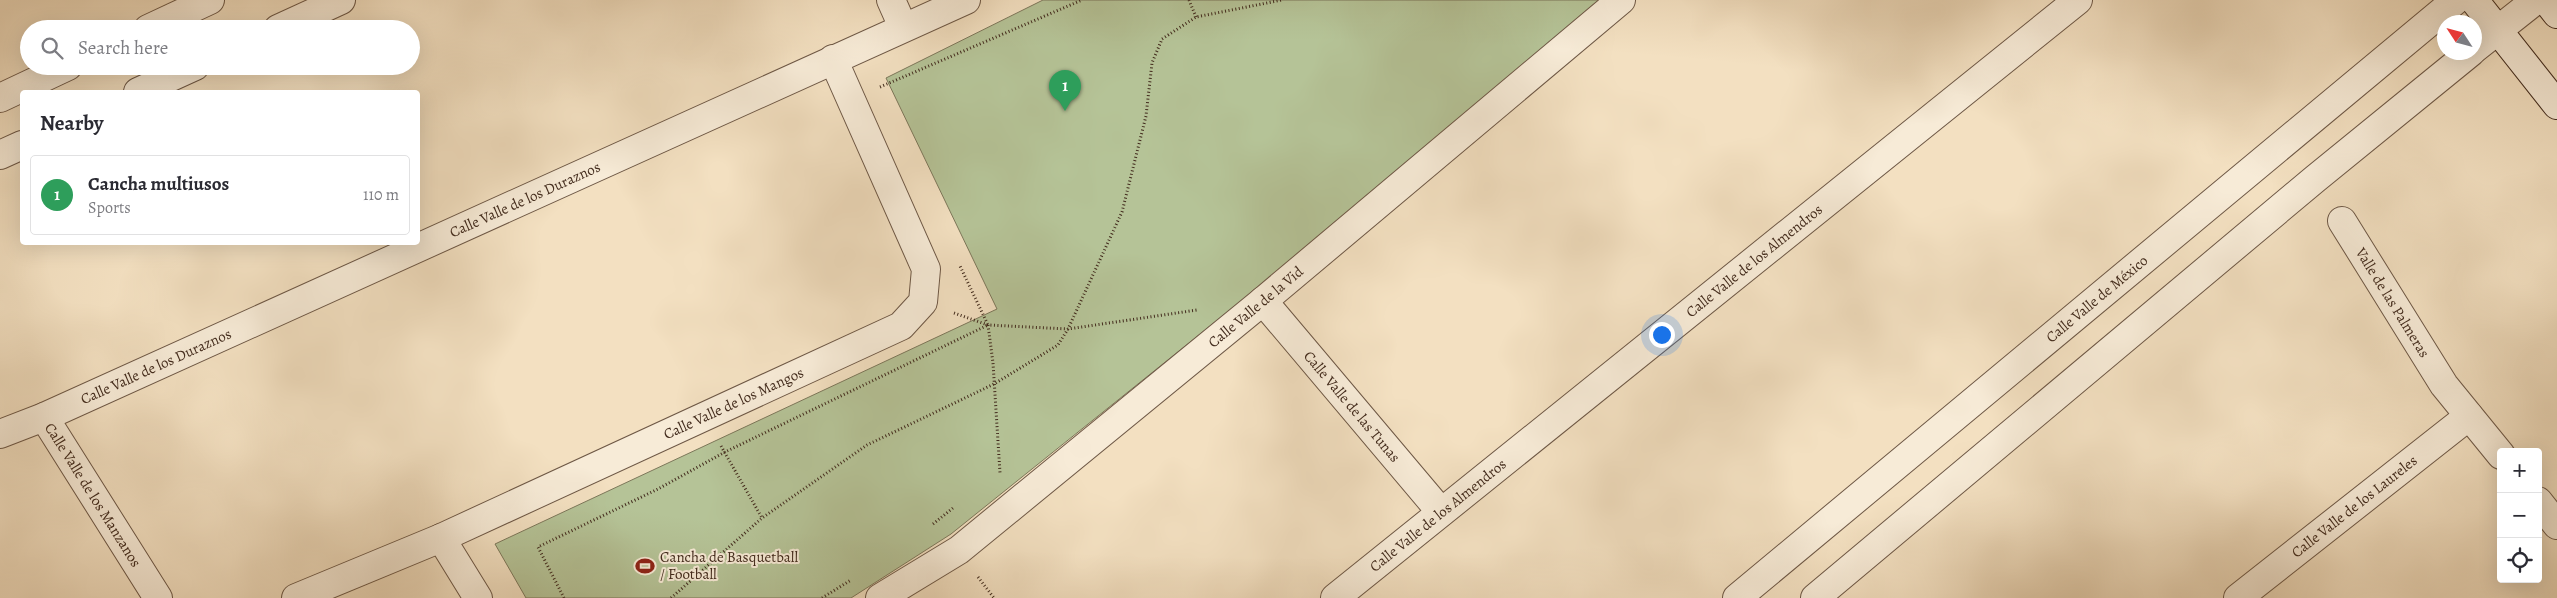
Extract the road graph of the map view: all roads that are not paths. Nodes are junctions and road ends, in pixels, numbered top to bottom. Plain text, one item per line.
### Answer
1 (210, 0) edge
2 (341, 0) edge
3 (891, 0) edge
4 (1621, 0) edge
5 (2078, 0) edge
6 (2456, 0) edge
7 (2474, 0) edge
8 (2536, 0) edge
9 (2546, 0) edge
10 (951, 3) edge
11 (2557, 14) edge
12 (167, 20) edge
13 (298, 20) edge
14 (903, 27) junction
15 (2498, 30) junction
16 (2482, 43) edge
17 (833, 59) junction
18 (2461, 60) edge
19 (49, 75) edge
20 (175, 75) edge
21 (142, 90) edge
22 (0, 98) edge
23 (2557, 105) edge
24 (20, 146) edge
25 (0, 155) edge
26 (2342, 221) dead end
27 (1264, 301) junction
28 (2469, 416) junction
29 (44, 417) junction
30 (0, 434) edge
31 (2497, 450) edge
32 (2542, 506) edge
33 (1441, 512) junction
34 (2557, 524) edge
35 (441, 538) junction
36 (1820, 596) edge
37 (158, 598) edge
38 (296, 598) edge
39 (478, 598) edge
40 (880, 598) edge
41 (1335, 598) edge
42 (1737, 598) edge
43 (2238, 598) edge

1 - 12 street
2 - 13 street
3 - 14 street
4 - 27 street, Calle Valle de la Vid
5 - 33 street, Calle Valle de los Almendros
6 - 42 street, Calle Valle de México
7 - 15 street
8 - 15 street
9 - 11 street
10 - 14 street, Calle Valle de los Duraznos
14 - 17 street, Calle Valle de los Duraznos
15 - 16 street
15 - 23 street
17 - 29 street, Calle Valle de los Duraznos
17 - 35 street, Calle Valle de los Mangos
18 - 36 street
19 - 22 street
20 - 21 street
24 - 25 street
26 - 28 street, Valle de las Palmeras
27 - 33 street, Calle Valle de las Tunas
27 - 40 street, Calle Valle de la Vid
28 - 31 street, Valle de las Palmeras
28 - 43 street, Calle Valle de los Laureles
29 - 30 street, Calle Valle de los Duraznos
29 - 37 street, Calle Valle de los Manzanos
32 - 34 street
33 - 41 street, Calle Valle de los Almendros
35 - 38 street, Calle Valle de los Mangos
35 - 39 street

